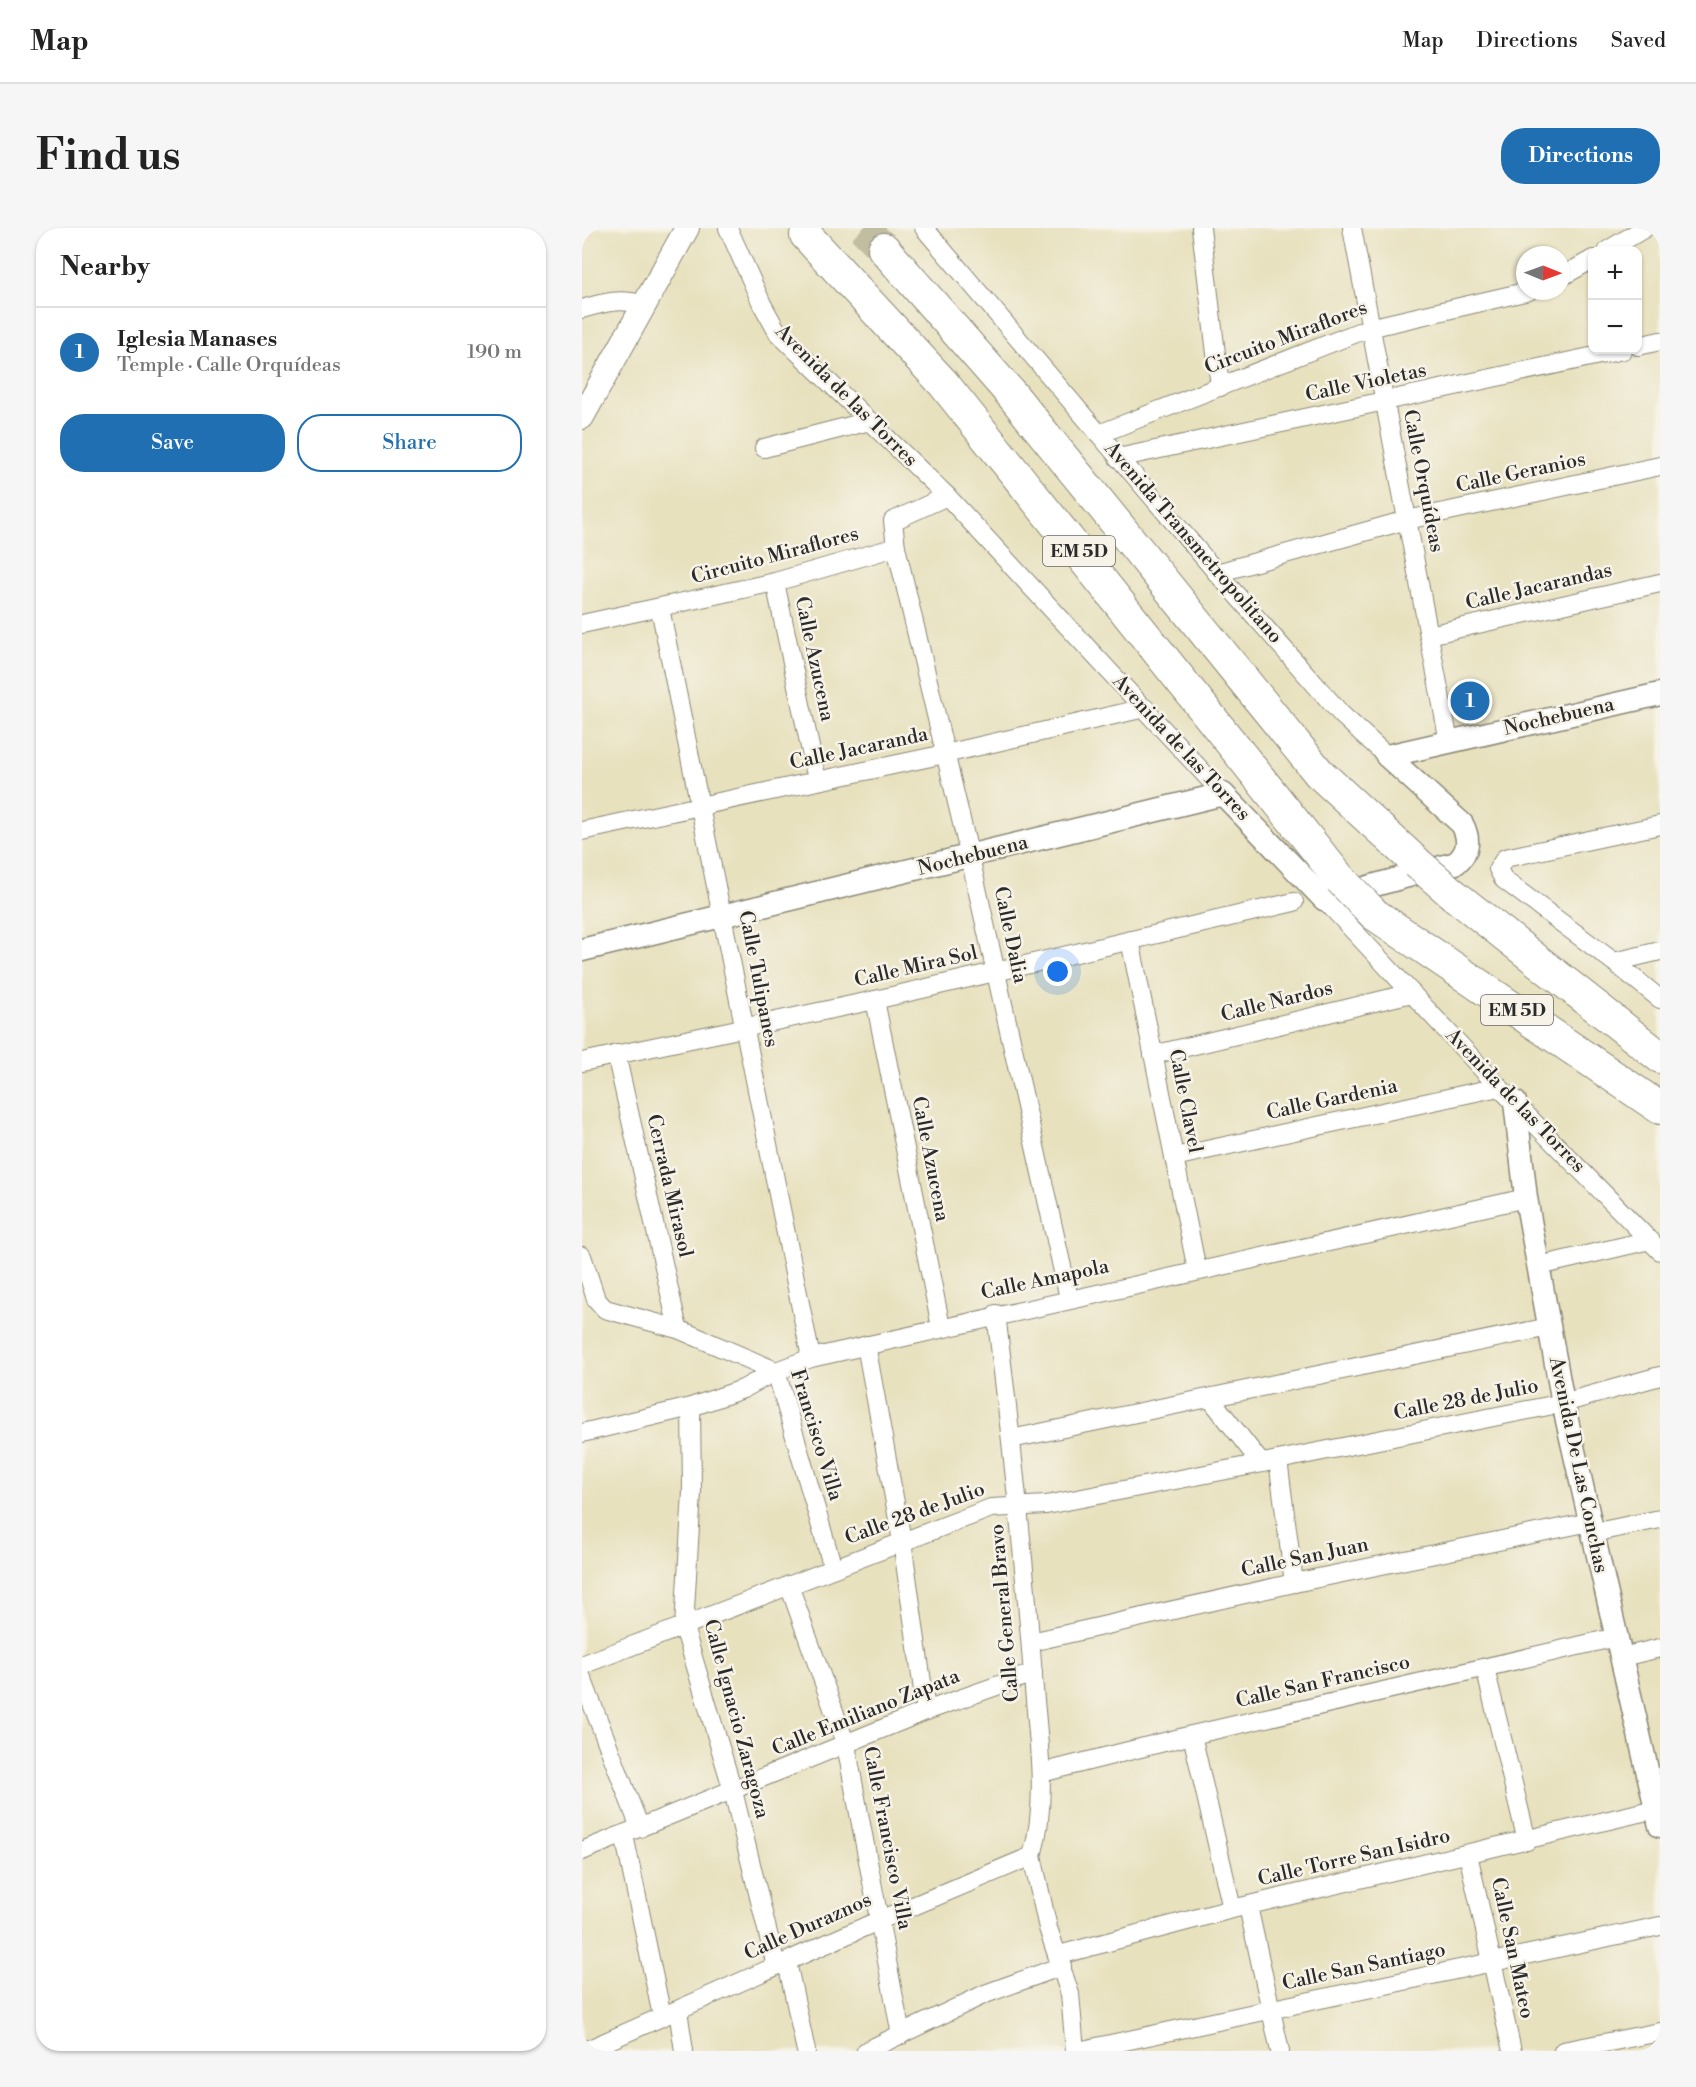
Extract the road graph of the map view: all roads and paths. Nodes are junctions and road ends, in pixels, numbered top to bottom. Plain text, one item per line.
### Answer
1 (687, 228) edge
2 (728, 228) edge
3 (924, 228) edge
4 (1201, 228) edge
5 (1352, 228) edge
6 (1646, 228) edge
7 (806, 235) dead end
8 (1615, 246) edge
9 (884, 249) tunnel mouth
10 (1588, 263) edge
11 (1570, 273) edge
12 (1516, 294) edge
13 (645, 305) junction
14 (582, 309) edge
15 (1369, 328) junction
16 (1660, 341) edge
17 (1642, 345) edge
18 (1605, 354) edge
19 (1220, 387) junction
20 (1385, 403) junction
21 (582, 417) edge
22 (870, 421) junction
23 (1099, 434) junction
24 (764, 448) dead end
25 (1118, 458) junction
26 (1660, 466) edge
27 (946, 496) junction
28 (1407, 520) junction
29 (896, 547) junction
30 (1217, 573) junction
31 (776, 582) junction
32 (1660, 583) edge
33 (660, 608) junction
34 (582, 624) edge
35 (1429, 635) junction
36 (1660, 694) edge
37 (1145, 708) junction
38 (1449, 742) junction
39 (945, 754) junction
40 (1387, 756) junction
41 (817, 780) junction
42 (1223, 794) junction
43 (700, 805) junction
44 (1660, 825) edge
45 (582, 831) edge
46 (970, 857) junction
47 (1332, 889) junction
48 (1294, 902) dead end
49 (722, 914) junction
50 (1130, 940) junction
51 (582, 950) edge
52 (1660, 951) edge
53 (1614, 962) junction
54 (995, 973) junction
55 (1412, 993) junction
56 (1660, 999) edge
57 (875, 1000) junction
58 (745, 1028) junction
59 (616, 1054) junction
60 (1153, 1055) junction
61 (1660, 1056) edge
62 (582, 1062) edge
63 (1507, 1094) junction
64 (1660, 1108) edge
65 (1174, 1157) junction
66 (1526, 1198) junction
67 (1655, 1246) edge
68 (582, 1257) edge
69 (1539, 1266) junction
70 (1197, 1270) junction
71 (1069, 1298) junction
72 (996, 1314) junction
73 (941, 1327) junction
74 (1549, 1327) junction
75 (678, 1329) junction
76 (866, 1345) junction
77 (811, 1358) junction
78 (776, 1371) junction
79 (1660, 1376) edge
80 (1210, 1398) junction
81 (1563, 1403) junction
82 (691, 1407) junction
83 (582, 1433) edge
84 (1011, 1439) junction
85 (1269, 1461) junction
86 (1019, 1506) junction
87 (1660, 1519) edge
88 (1591, 1527) junction
89 (902, 1541) junction
90 (832, 1568) junction
91 (1294, 1583) junction
92 (789, 1586) junction
93 (684, 1627) junction
94 (1031, 1642) junction
95 (1620, 1647) junction
96 (1660, 1648) edge
97 (582, 1665) edge
98 (1485, 1668) junction
99 (1033, 1673) junction
100 (582, 1678) edge
101 (927, 1711) junction
102 (1192, 1735) junction
103 (846, 1745) junction
104 (1041, 1773) junction
105 (733, 1791) junction
106 (1659, 1814) edge
107 (632, 1832) junction
108 (1527, 1841) junction
109 (582, 1851) edge
110 (1468, 1854) junction
111 (1032, 1856) junction
112 (1240, 1907) junction
113 (880, 1920) junction
114 (1660, 1926) edge
115 (1061, 1960) junction
116 (782, 1964) junction
117 (1492, 1964) junction
118 (1271, 2009) junction
119 (670, 2013) junction
120 (1660, 2032) edge
121 (901, 2035) junction
122 (1600, 2047) edge
123 (585, 2051) edge
124 (684, 2051) edge
125 (806, 2051) edge
126 (866, 2051) edge
127 (1076, 2051) edge
128 (1280, 2051) edge
129 (1512, 2051) edge
130 (1563, 2051) edge

1 - 13 main road
2 - 22 street, Avenida de las Torres
3 - 23 street, Avenida Transmetropolitano
4 - 19 street
5 - 15 street, Calle Orquídeas
6 - 8 street
7 - 47 highway, EM 5D
9 - 61 highway, EM 5D, bridge
10 - 11 street
12 - 15 street, Circuito Miraflores
13 - 14 street
13 - 21 main road
15 - 19 street, Circuito Miraflores
15 - 20 street, Calle Orquídeas
16 - 17 street
18 - 20 street, Calle Violetas
19 - 23 street, Circuito Miraflores
20 - 25 street, Calle Violetas
20 - 28 street, Calle Orquídeas
22 - 24 street
22 - 27 street, Avenida de las Torres
23 - 25 street, Avenida Transmetropolitano
25 - 30 street, Avenida Transmetropolitano
26 - 28 street, Calle Geranios
27 - 29 street
27 - 37 street, Avenida de las Torres
28 - 30 street, Calle Geranios
28 - 35 street, Calle Orquídeas
29 - 31 street, Circuito Miraflores
29 - 39 street, Calle Dalia
30 - 40 street, Avenida Transmetropolitano
31 - 33 street, Circuito Miraflores
31 - 41 street, Calle Azucena
32 - 35 street, Calle Jacarandas
33 - 34 street, Circuito Miraflores
33 - 43 street, Calle Tulipanes
35 - 38 street, Calle Orquídeas
36 - 38 street, Nochebuena
37 - 39 street, Calle Jacaranda
37 - 42 street, Avenida de las Torres
38 - 40 street, Nochebuena
39 - 41 street, Calle Jacaranda
39 - 46 street, Calle Dalia
40 - 47 street, Avenida Transmetropolitano
41 - 43 street, Calle Jacaranda
42 - 46 street, Nochebuena
42 - 47 street, Avenida de las Torres
43 - 45 street, Calle Jacaranda
43 - 49 street, Calle Tulipanes
44 - 53 street
46 - 49 street, Nochebuena
46 - 54 street, Calle Dalia
47 - 55 street, Avenida de las Torres
47 - 64 highway, EM 5D, bridge
48 - 50 street, Calle Mira Sol
49 - 51 street, Nochebuena
49 - 58 street, Calle Tulipanes
50 - 54 street, Calle Mira Sol
50 - 60 street, Calle Clavel
52 - 53 street
53 - 56 street
54 - 57 street, Calle Mira Sol
54 - 71 street, Calle Dalia
55 - 60 street, Calle Nardos
55 - 63 street, Avenida de las Torres
57 - 58 street, Calle Mira Sol
57 - 73 street, Calle Azucena
58 - 59 street, Calle Mira Sol
58 - 77 street, Calle Tulipanes
59 - 62 street, Calle Mira Sol
59 - 75 street, Cerrada Mirasol
60 - 65 street, Calle Clavel
63 - 65 street, Calle Gardenia
63 - 66 street, Avenida De Las Conchas
63 - 67 street, Avenida de las Torres
65 - 70 street, Calle Clavel
66 - 69 street, Avenida De Las Conchas
66 - 70 street, Calle Amapola
67 - 69 street
68 - 75 street, Francisco Villa
69 - 74 street, Avenida De Las Conchas
70 - 71 street, Calle Amapola
71 - 72 street, Calle Amapola
72 - 73 street, Calle Amapola
72 - 84 street, Calle General Bravo
73 - 76 street, Calle Amapola
74 - 80 street
74 - 81 street, Avenida De Las Conchas
75 - 78 street, Francisco Villa
76 - 77 street, Calle Amapola
76 - 89 street
77 - 78 street, Calle Amapola
78 - 82 street, Calle Amapola
78 - 90 street, Francisco Villa
79 - 81 street, Calle 28 de Julio
80 - 84 street
80 - 85 street
81 - 85 street, Calle 28 de Julio
81 - 88 street, Avenida De Las Conchas
82 - 83 street, Calle Amapola
82 - 93 street, Calle Ignacio Zaragoza
84 - 86 street, Calle General Bravo
85 - 86 street, Calle 28 de Julio
85 - 91 street
86 - 89 street, Calle 28 de Julio
86 - 94 street, Calle General Bravo
87 - 88 street, Calle San Juan
88 - 91 street, Calle San Juan
88 - 95 street, Avenida De Las Conchas
89 - 90 street, Calle 28 de Julio
89 - 101 street
90 - 92 street, Calle 28 de Julio
91 - 94 street, Calle San Juan
92 - 93 street, Calle 28 de Julio
92 - 103 street, Calle Francisco Villa
93 - 97 street, Calle 28 de Julio
93 - 105 street, Calle Ignacio Zaragoza
94 - 99 street, Calle General Bravo
95 - 96 street, Calle San Francisco
95 - 98 street, Calle San Francisco
95 - 106 street, Avenida De Las Conchas
98 - 102 street, Calle San Francisco
98 - 108 street
99 - 101 street, Calle Emiliano Zapata
99 - 104 street, Calle General Bravo
100 - 107 street
101 - 103 street, Calle Emiliano Zapata
102 - 104 street, Calle San Francisco
102 - 112 street
103 - 105 street, Calle Emiliano Zapata
103 - 113 street, Calle Francisco Villa
104 - 111 street, Calle General Bravo
105 - 107 street, Calle Emiliano Zapata
105 - 116 street, Calle Ignacio Zaragoza
106 - 108 street, Calle Torre San Isidro
107 - 109 street, Calle Emiliano Zapata
107 - 119 street
108 - 110 street, Calle Torre San Isidro
110 - 112 street, Calle Torre San Isidro
110 - 117 street, Calle San Mateo
111 - 113 street, Calle Duraznos
111 - 115 street
112 - 115 street, Calle Torre San Isidro
112 - 118 street
113 - 116 street, Calle Duraznos
113 - 121 street, Calle Francisco Villa
114 - 117 street, Calle San Santiago
115 - 121 street, Calle Torre San Isidro
115 - 127 street
116 - 119 street, Calle Duraznos
116 - 125 street, Calle Ignacio Zaragoza
117 - 118 street, Calle San Santiago
117 - 129 street, Calle San Mateo
118 - 127 street, Calle San Santiago
118 - 128 street
119 - 123 street, Calle Duraznos
119 - 124 street
120 - 122 street
121 - 126 street, Calle Torre San Isidro
122 - 130 street

